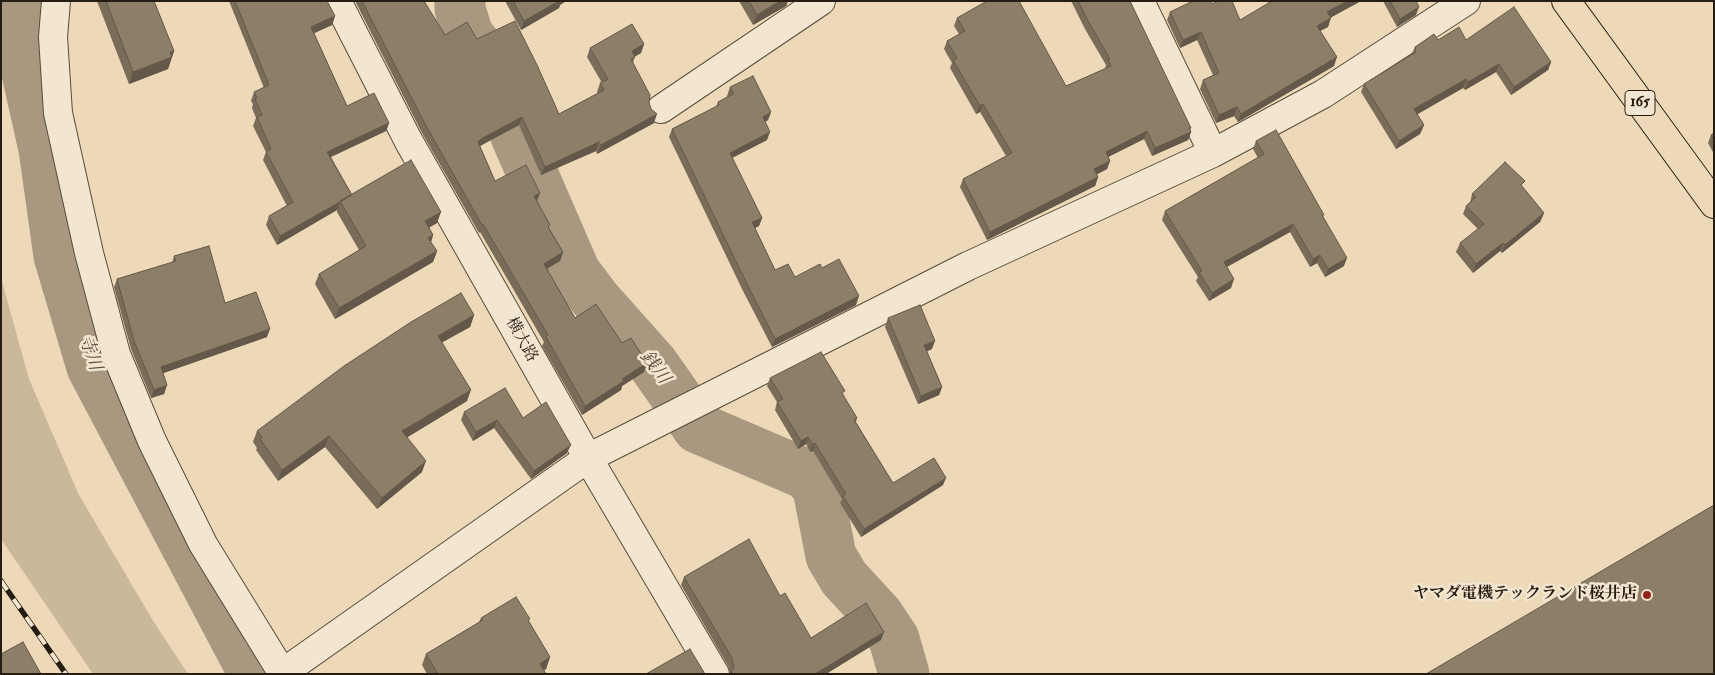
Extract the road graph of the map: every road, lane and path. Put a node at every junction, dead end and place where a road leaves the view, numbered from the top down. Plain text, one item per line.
1 (56, 1) edge
2 (337, 1) edge
3 (821, 1) edge
4 (1140, 1) edge
5 (1466, 1) edge
6 (1566, 1) edge
7 (661, 109) dead end
8 (1213, 153) junction
9 (1714, 204) edge
10 (588, 458) junction
11 (282, 674) edge
12 (715, 674) edge

1 - 11 street
2 - 10 street, 横大路
3 - 7 street
4 - 8 street
5 - 8 street
6 - 9 highway, 165
8 - 10 street
10 - 11 street
10 - 12 street, 横大路

